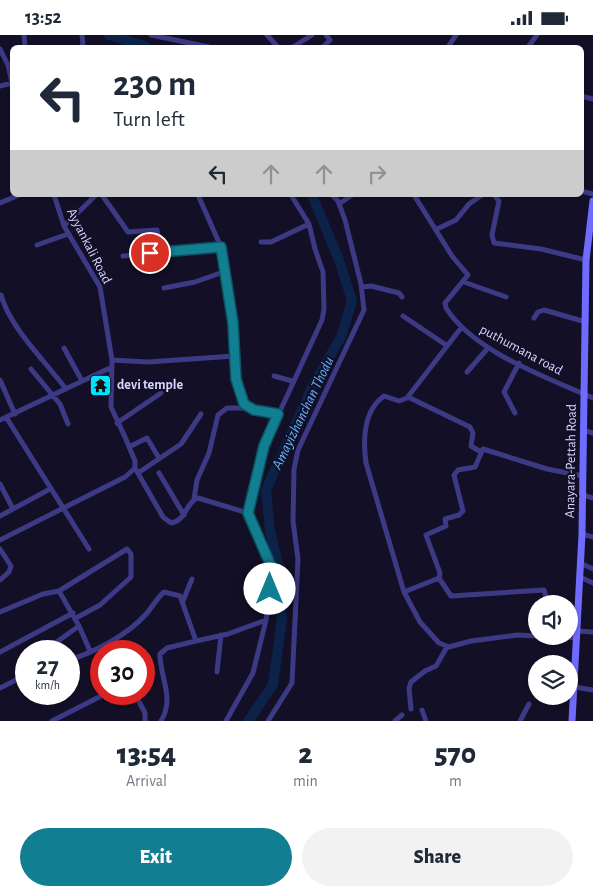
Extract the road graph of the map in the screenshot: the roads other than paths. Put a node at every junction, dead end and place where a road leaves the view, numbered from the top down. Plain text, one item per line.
1 (151, 35) edge
2 (267, 35) edge
3 (312, 35) edge
4 (326, 35) edge
5 (197, 45) edge
6 (276, 45) edge
7 (296, 45) edge
8 (325, 45) edge
9 (0, 49) edge
10 (10, 74) edge
11 (14, 197) edge
12 (55, 197) edge
13 (94, 197) edge
14 (103, 197) edge
15 (199, 197) edge
16 (292, 197) edge
17 (334, 197) edge
18 (349, 197) edge
19 (415, 197) edge
20 (479, 197) edge
21 (496, 197) edge
22 (0, 203) edge
23 (339, 204) junction
24 (593, 205) edge
25 (309, 224) junction
26 (64, 226) junction
27 (437, 229) junction
28 (68, 235) junction
29 (159, 240) dead end
30 (261, 241) dead end
31 (37, 245) dead end
32 (221, 247) junction
33 (123, 256) dead end
34 (586, 260) junction
35 (226, 271) junction
36 (590, 273) edge
37 (464, 282) junction
38 (362, 287) junction
39 (164, 288) dead end
40 (1, 295) edge
41 (402, 297) dead end
42 (506, 297) dead end
43 (590, 299) edge
44 (403, 316) dead end
45 (534, 318) dead end
46 (586, 322) junction
47 (461, 328) junction
48 (446, 345) junction
49 (488, 347) junction
50 (64, 348) dead end
51 (234, 356) junction
52 (112, 359) junction
53 (519, 363) junction
54 (112, 367) junction
55 (31, 369) dead end
56 (467, 372) dead end
57 (274, 376) dead end
58 (0, 379) edge
59 (82, 381) junction
60 (292, 381) junction
61 (66, 389) junction
62 (161, 393) dead end
63 (585, 394) junction
64 (53, 396) junction
65 (408, 397) junction
66 (593, 398) edge
67 (248, 408) junction
68 (515, 413) dead end
69 (14, 414) junction
70 (200, 414) dead end
71 (278, 414) junction
72 (6, 417) junction
73 (0, 420) edge
74 (117, 423) junction
75 (68, 424) dead end
76 (582, 430) junction
77 (593, 433) edge
78 (129, 447) junction
79 (481, 452) junction
80 (160, 458) junction
81 (137, 470) junction
82 (160, 473) dead end
83 (583, 476) junction
84 (0, 484) edge
85 (50, 489) junction
86 (583, 495) junction
87 (593, 498) edge
88 (194, 499) junction
89 (63, 507) junction
90 (13, 509) junction
91 (248, 513) junction
92 (184, 515) junction
93 (0, 516) edge
94 (582, 534) junction
95 (593, 537) edge
96 (0, 540) edge
97 (0, 549) edge
98 (89, 549) dead end
99 (580, 563) junction
100 (593, 569) edge
101 (580, 577) junction
102 (439, 578) junction
103 (192, 579) dead end
104 (0, 580) edge
105 (593, 583) edge
106 (59, 591) junction
107 (404, 592) junction
108 (546, 595) edge
109 (183, 601) junction
110 (0, 612) edge
111 (578, 613) edge
112 (74, 616) junction
113 (266, 620) junction
114 (79, 626) junction
115 (593, 632) edge
116 (578, 634) edge
117 (221, 635) junction
118 (528, 636) edge
119 (59, 640) edge
120 (113, 640) edge
121 (196, 641) junction
122 (447, 647) junction
123 (90, 651) joint
124 (0, 652) edge
125 (80, 655) edge
126 (217, 672) dead end
127 (15, 679) edge
128 (0, 688) edge
129 (578, 688) edge
130 (593, 690) edge
131 (90, 702) edge
132 (141, 705) edge
133 (528, 705) edge
134 (573, 705) edge
135 (412, 709) dead end
136 (422, 710) dead end
137 (402, 715) dead end
138 (52, 721) edge
139 (145, 721) edge
140 (161, 721) edge
141 (226, 721) edge
142 (268, 721) edge
143 (395, 721) edge
144 (426, 721) edge
145 (520, 721) edge
146 (573, 721) edge

1 - 5 street
2 - 6 street
3 - 7 street
4 - 8 street
9 - 10 street
11 - 22 street
12 - 26 street, Ayyankali Road
13 - 26 street
14 - 29 street
15 - 32 street
16 - 25 street
17 - 23 street
18 - 23 street
19 - 27 street
20 - 27 street
21 - 34 street
23 - 38 street
24 - 34 main road, Anayara-Pettah Road
25 - 30 street
25 - 60 street
26 - 28 street, Ayyankali Road
27 - 37 street
28 - 31 street
28 - 52 street, Ayyankali Road
32 - 33 street
32 - 35 street
34 - 36 main road, Anayara-Pettah Road
35 - 39 street
35 - 51 street
36 - 43 main road, Anayara-Pettah Road
37 - 42 street
37 - 47 street, puthumana road
38 - 41 street
38 - 142 street
40 - 61 street
43 - 46 main road, Anayara-Pettah Road
44 - 48 street
45 - 46 street
46 - 63 main road, Anayara-Pettah Road
47 - 48 street
47 - 49 street, puthumana road
48 - 65 street
49 - 53 street, puthumana road
49 - 56 street
50 - 59 street
51 - 52 street
51 - 67 street
52 - 54 street, Ayyankali Road
53 - 63 street, puthumana road
53 - 68 street
54 - 59 street
54 - 74 street, Ayyankali Road
55 - 64 street
57 - 60 street
58 - 69 street
59 - 61 street
60 - 71 street
61 - 64 street
62 - 74 street
63 - 66 street, puthumana road
63 - 76 main road, Anayara-Pettah Road
64 - 69 street
64 - 75 street
65 - 79 street
65 - 107 street
67 - 71 street
67 - 88 street
69 - 72 street
70 - 80 street
71 - 91 street
72 - 73 street
72 - 85 street
74 - 78 street, Ayyankali Road
76 - 77 street
76 - 83 main road, Anayara-Pettah Road
78 - 80 street
78 - 81 street, Ayyankali Road
79 - 83 street
79 - 102 street
80 - 81 street
81 - 89 street
81 - 92 street, Ayyankali Road
82 - 92 street
83 - 86 main road, Anayara-Pettah Road
84 - 90 street
85 - 89 street
85 - 90 street
86 - 87 street
86 - 94 main road, Anayara-Pettah Road
88 - 91 street
88 - 92 street
89 - 96 street
89 - 98 street
90 - 93 street
91 - 113 street
94 - 95 street
94 - 99 main road, Anayara-Pettah Road
97 - 104 street
99 - 100 street
99 - 101 main road, Anayara-Pettah Road
101 - 105 street
101 - 111 main road, Anayara-Pettah Road
102 - 107 street
102 - 108 street
103 - 109 street
106 - 110 street
106 - 112 street
106 - 112 street
107 - 122 street
109 - 120 street
109 - 121 street
112 - 114 street
112 - 124 street
113 - 117 street
113 - 141 street
114 - 119 street
114 - 123 street
115 - 116 street
117 - 121 street
117 - 126 street
118 - 122 street
121 - 140 street
122 - 135 street
123 - 125 street
127 - 128 street
129 - 130 street
131 - 138 street
132 - 139 street
133 - 145 street
134 - 146 main road, Anayara-Pettah Road
136 - 144 street
137 - 143 street

